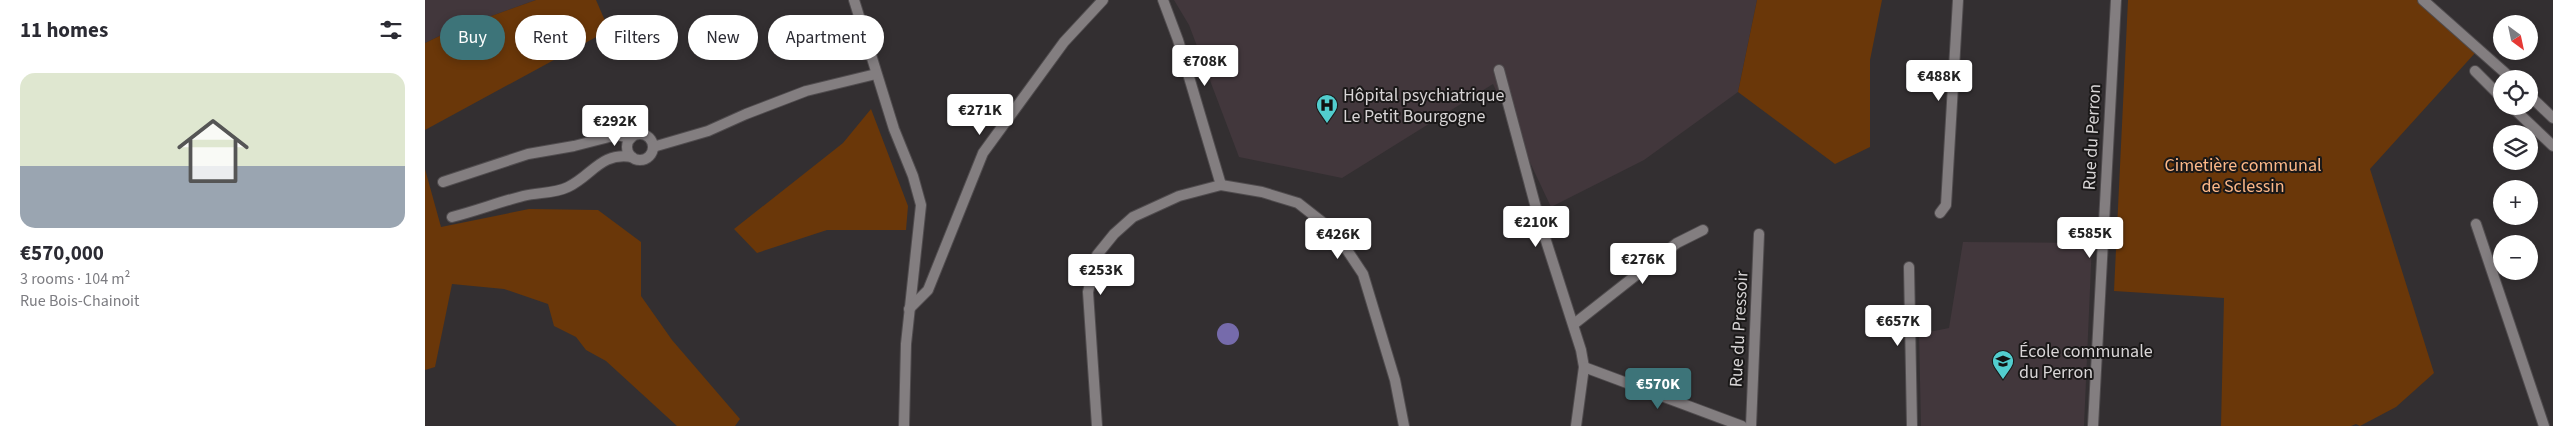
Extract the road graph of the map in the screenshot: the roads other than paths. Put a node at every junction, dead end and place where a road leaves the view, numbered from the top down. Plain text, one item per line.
1 (854, 0) edge
2 (1103, 0) edge
3 (1163, 0) edge
4 (1958, 0) edge
5 (2117, 0) edge
6 (2423, 0) edge
7 (1499, 70) dead end
8 (2502, 70) edge
9 (2475, 71) dead end
10 (876, 74) junction
11 (2493, 89) edge
12 (2538, 104) edge
13 (2520, 115) edge
14 (2553, 118) edge
15 (631, 138) junction
16 (2553, 146) edge
17 (653, 147) junction
18 (632, 157) junction
19 (443, 182) dead end
20 (1221, 185) junction
21 (1940, 213) dead end
22 (453, 218) dead end
23 (2476, 224) dead end
24 (1703, 230) dead end
25 (1759, 234) dead end
26 (1909, 267) dead end
27 (909, 309) junction
28 (1574, 324) junction
29 (1584, 368) junction
30 (904, 426) edge
31 (1097, 426) edge
32 (1403, 426) edge
33 (1577, 426) edge
34 (1742, 426) edge
35 (1751, 426) edge
36 (1912, 426) edge
37 (2093, 426) edge
38 (2544, 426) edge

1 - 10 street
2 - 27 street
3 - 20 street
4 - 21 street
5 - 37 street, Rue du Perron
6 - 8 street
7 - 28 street
9 - 11 street
10 - 17 street
10 - 27 street
12 - 14 street
13 - 16 street
15 - 17 street
15 - 18 street
15 - 19 street
17 - 18 street
18 - 22 street
20 - 31 street
20 - 32 street
23 - 38 street
24 - 28 street
25 - 35 street, Rue du Pressoir
26 - 36 street
27 - 30 street
28 - 29 street
29 - 33 street
29 - 34 street

